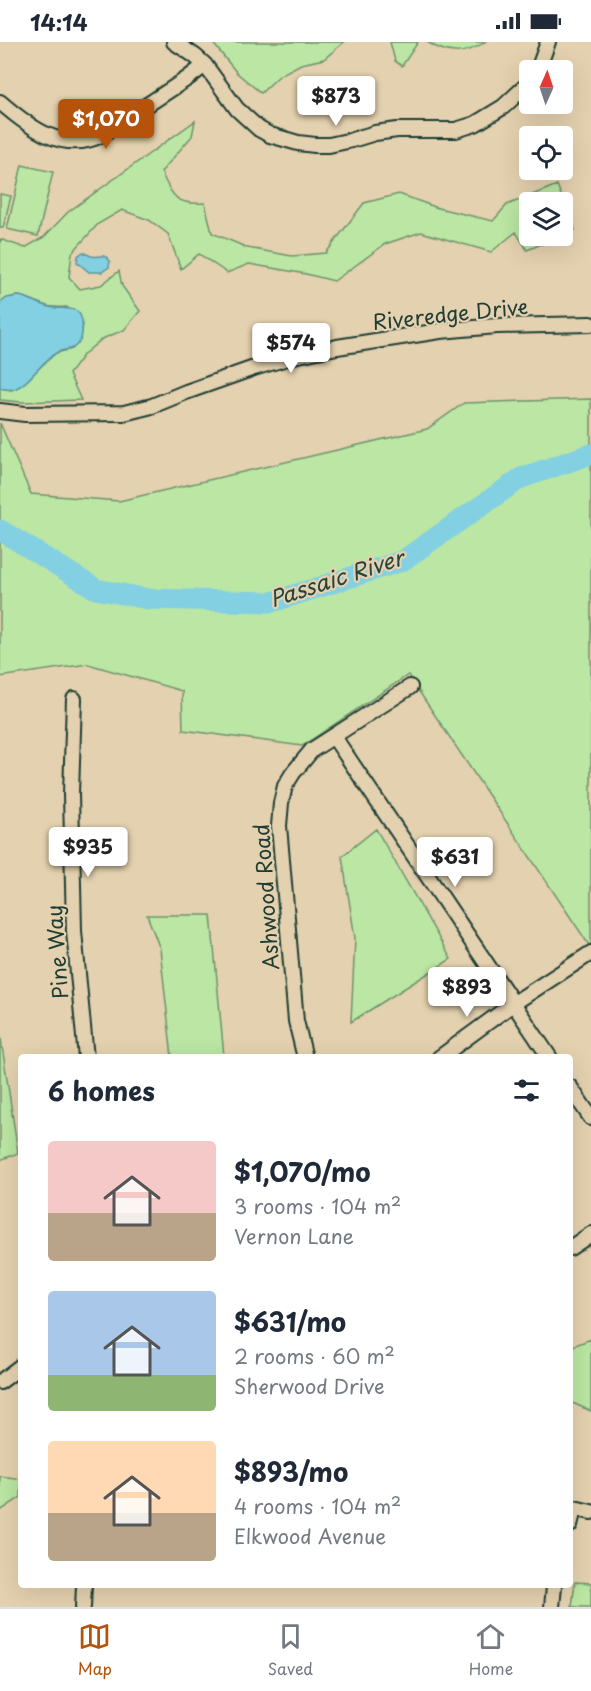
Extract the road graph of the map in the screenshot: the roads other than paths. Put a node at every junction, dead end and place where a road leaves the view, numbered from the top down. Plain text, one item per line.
1 (174, 42) edge
2 (548, 42) edge
3 (542, 60) edge
4 (205, 65) junction
5 (519, 93) edge
6 (0, 102) edge
7 (591, 324) edge
8 (0, 411) edge
9 (410, 687) dead end
10 (75, 699) dead end
11 (334, 737) junction
12 (591, 952) edge
13 (514, 1003) junction
14 (86, 1054) edge
15 (304, 1054) edge
16 (444, 1054) edge
17 (547, 1054) edge
18 (573, 1091) edge
19 (591, 1118) edge
20 (591, 1234) edge
21 (573, 1246) edge
22 (18, 1368) edge
23 (0, 1382) edge
24 (573, 1508) edge
25 (591, 1512) edge
26 (84, 1588) edge
27 (554, 1588) edge
28 (83, 1607) edge
29 (552, 1607) edge

1 - 4 street
2 - 3 street
4 - 5 street
4 - 6 street
7 - 8 street, Riveredge Drive
9 - 11 street, Ashwood Road
10 - 14 street, Pine Way
11 - 13 street
11 - 15 street, Ashwood Road
12 - 13 street
13 - 16 street
13 - 17 street
18 - 19 street
20 - 21 street
22 - 23 street
24 - 25 street
26 - 28 street
27 - 29 street

